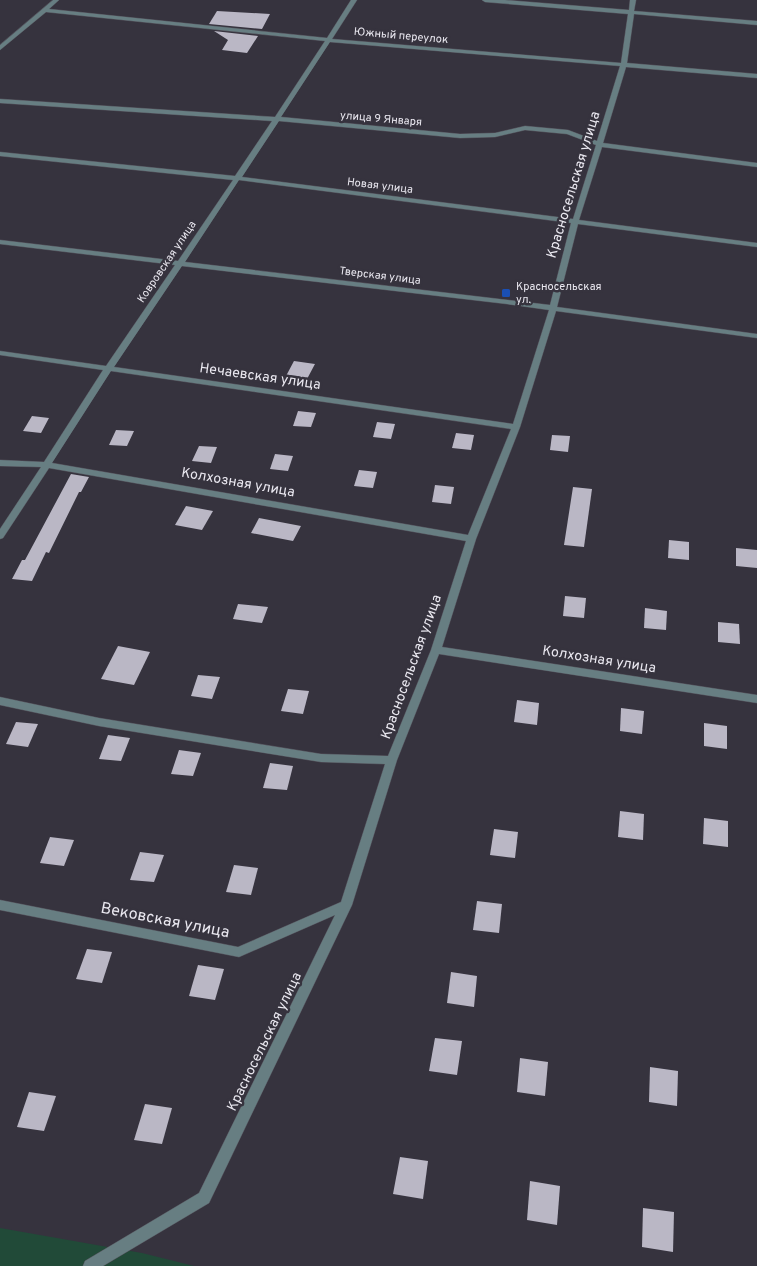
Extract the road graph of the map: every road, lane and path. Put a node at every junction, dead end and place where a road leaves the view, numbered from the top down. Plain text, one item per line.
1 (56, 0) edge
2 (354, 0) edge
3 (485, 0) edge
4 (633, 0) edge
5 (44, 10) junction
6 (630, 12) junction
7 (757, 23) edge
8 (328, 40) junction
9 (0, 48) edge
10 (624, 64) junction
11 (757, 76) edge
12 (0, 101) edge
13 (278, 119) junction
14 (601, 145) junction
15 (0, 154) edge
16 (757, 165) edge
17 (236, 178) junction
18 (575, 223) junction
19 (0, 242) edge
20 (757, 244) edge
21 (180, 264) junction
22 (553, 308) junction
23 (757, 336) edge
24 (0, 353) edge
25 (108, 370) junction
26 (516, 427) junction
27 (0, 463) edge
28 (48, 465) junction
29 (0, 536) edge
30 (471, 539) junction
31 (436, 650) junction
32 (757, 699) edge
33 (0, 701) edge
34 (392, 760) junction
35 (0, 905) edge
36 (346, 905) junction
37 (90, 1266) edge

1 - 5 street
2 - 8 street, Ковровская улица
3 - 6 street
4 - 6 street, Красносельская улица
5 - 8 street, Южный переулок
5 - 9 street
6 - 7 street
6 - 10 street, Красносельская улица
8 - 10 street, Южный переулок
8 - 13 street, Ковровская улица
10 - 11 street, Южный переулок
10 - 14 street, Красносельская улица
12 - 13 street, улица 9 Января
13 - 14 street, улица 9 Января
13 - 17 street, Ковровская улица
14 - 16 street, улица 9 Января
14 - 18 street, Красносельская улица
15 - 17 street, Новая улица
17 - 18 street, Новая улица
17 - 21 street, Ковровская улица
18 - 20 street, Новая улица
18 - 22 street, Красносельская улица
19 - 21 street, Тверская улица
21 - 22 street, Тверская улица
21 - 25 street, Ковровская улица
22 - 23 street, Тверская улица
22 - 26 street, Красносельская улица
24 - 25 street, Нечаевская улица
25 - 26 street, Нечаевская улица
25 - 28 street, Ковровская улица
26 - 30 street, Красносельская улица
27 - 28 street, Колхозная улица
28 - 29 street, Ковровская улица
28 - 30 street, Колхозная улица
30 - 31 street, Красносельская улица
31 - 32 street, Колхозная улица
31 - 34 street, Красносельская улица
33 - 34 street
34 - 36 street, Красносельская улица
35 - 36 street, Вековская улица
36 - 37 street, Красносельская улица

